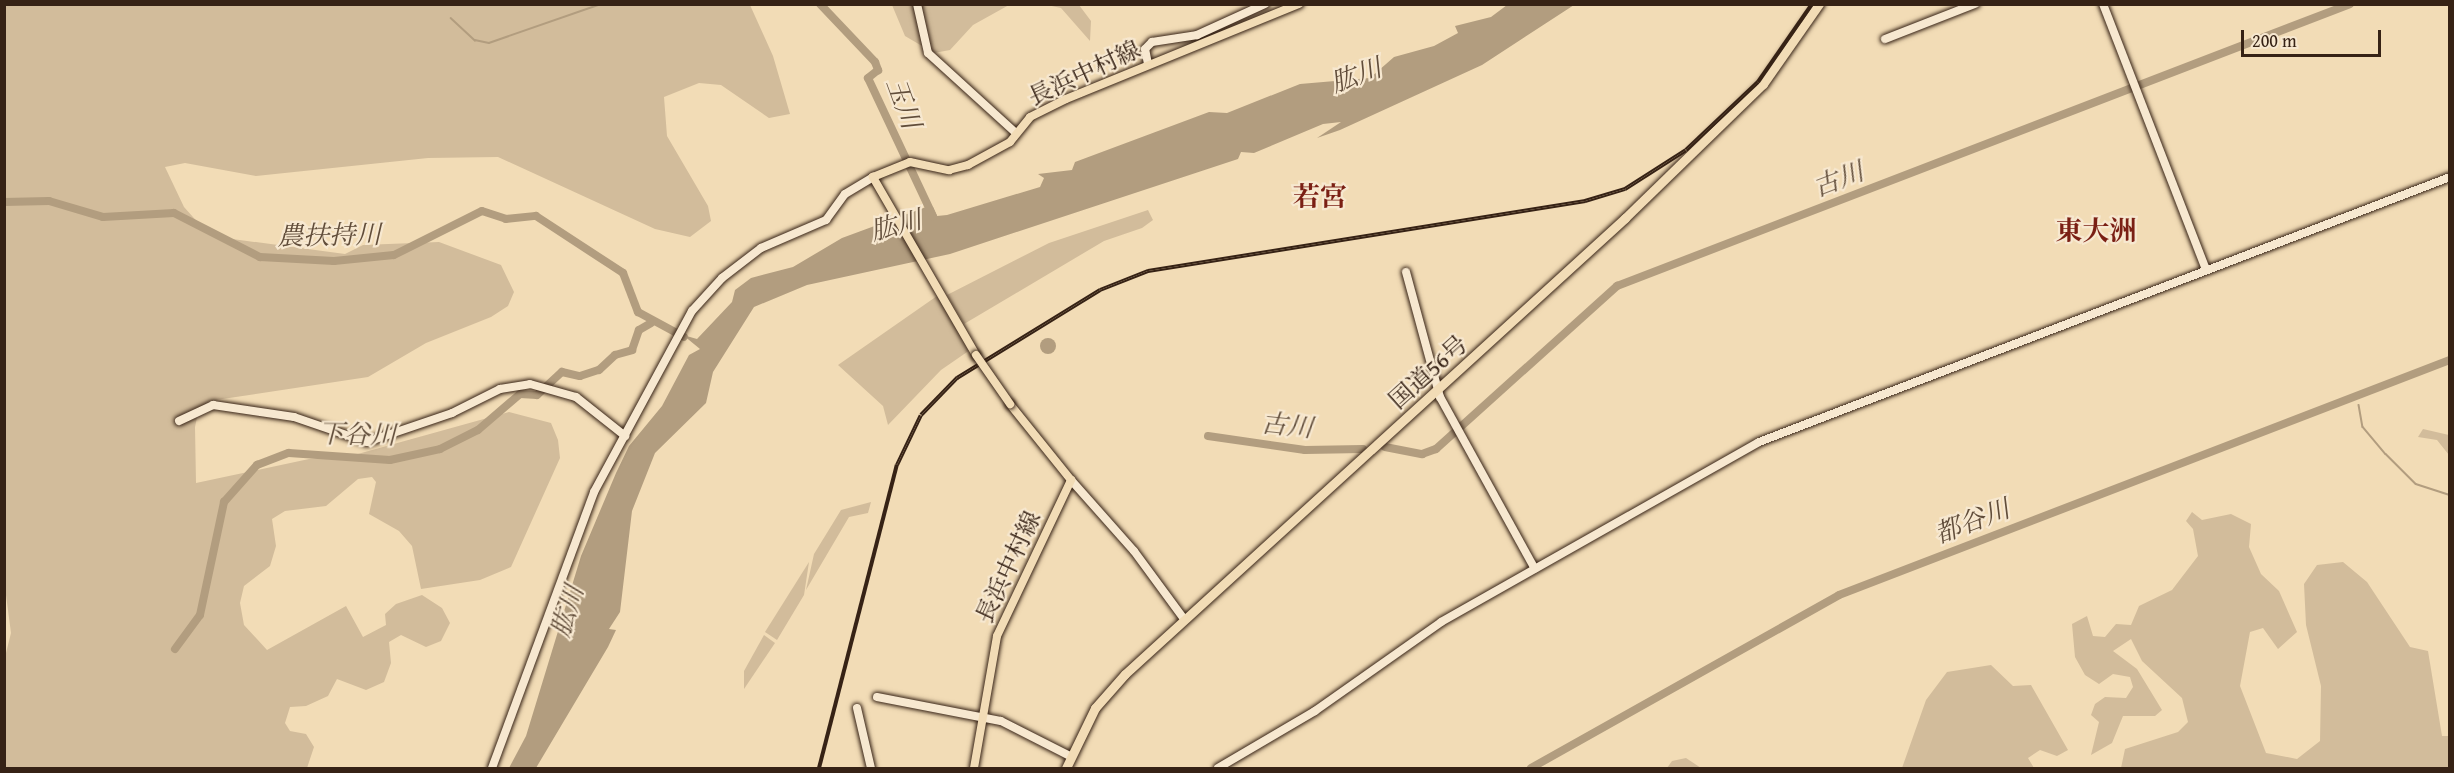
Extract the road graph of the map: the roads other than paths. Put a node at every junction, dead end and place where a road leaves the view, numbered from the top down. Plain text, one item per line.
1 (917, 4) edge
2 (1265, 4) edge
3 (1299, 4) edge
4 (1819, 4) edge
5 (1976, 4) edge
6 (2103, 4) edge
7 (1885, 39) dead end
8 (1148, 64) junction
9 (1016, 133) junction
10 (873, 177) junction
11 (2450, 177) edge
12 (2206, 269) junction
13 (1406, 272) dead end
14 (1437, 390) junction
15 (179, 421) dead end
16 (625, 436) junction
17 (1071, 480) junction
18 (1535, 569) junction
19 (1184, 619) junction
20 (877, 697) dead end
21 (857, 708) dead end
22 (983, 718) junction
23 (1070, 756) junction
24 (492, 768) edge
25 (871, 768) edge
26 (974, 768) edge
27 (1066, 768) edge
28 (1218, 768) edge

1 - 9 street
2 - 8 street
3 - 8 main road, 長浜中村線
4 - 14 highway, 国道56号
5 - 7 street
6 - 12 street
8 - 9 main road, 長浜中村線
9 - 10 main road, 長浜中村線
10 - 16 street
10 - 17 main road, bridge
11 - 12 street
12 - 18 street
13 - 14 street
14 - 18 street
14 - 19 highway, 国道56号
15 - 16 street
16 - 24 street
17 - 19 street
17 - 22 main road, 長浜中村線
18 - 28 street
19 - 23 highway, 国道56号
20 - 22 street
21 - 25 street
22 - 23 street
22 - 26 main road, 長浜中村線
23 - 27 highway, 国道56号

